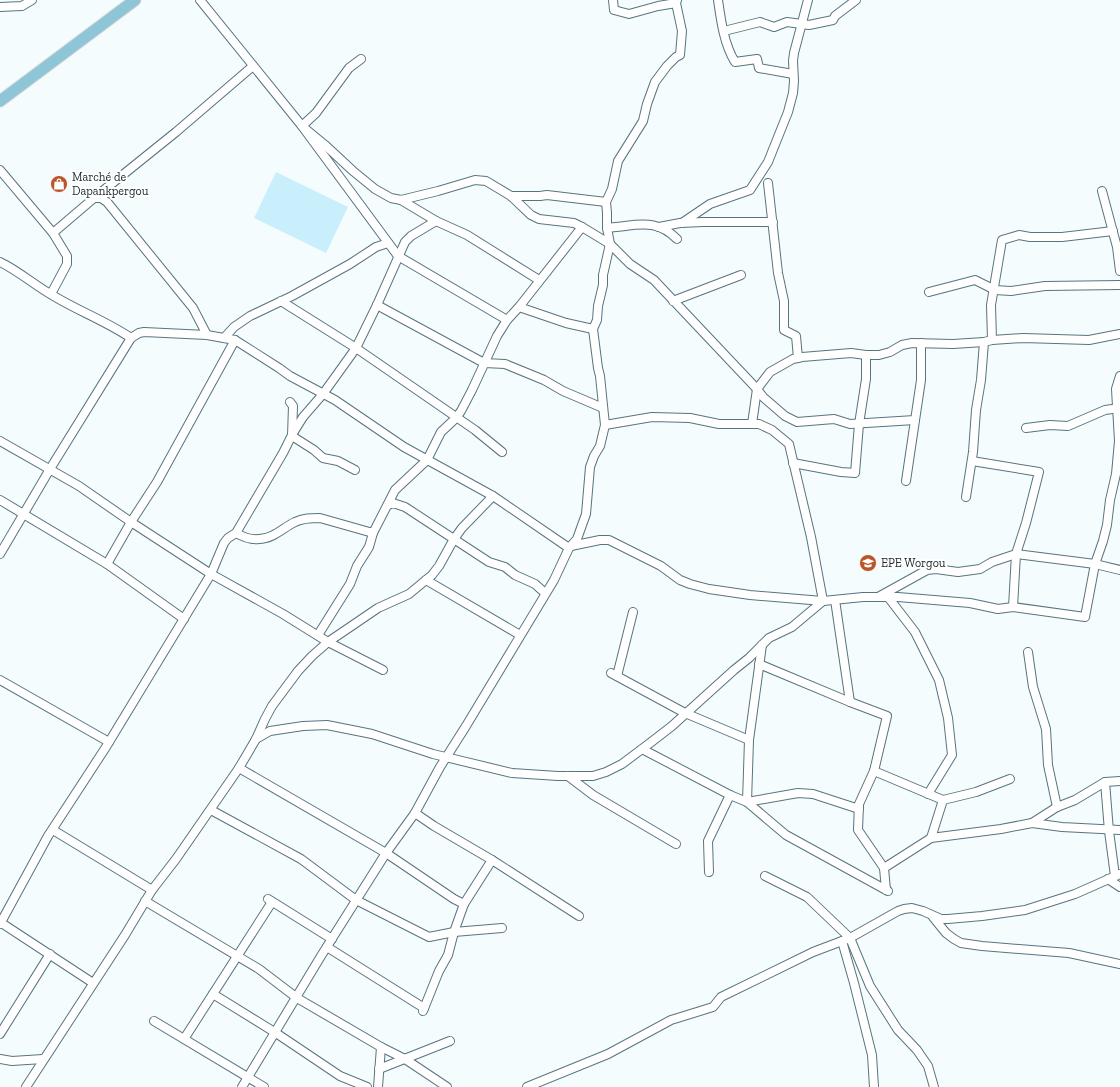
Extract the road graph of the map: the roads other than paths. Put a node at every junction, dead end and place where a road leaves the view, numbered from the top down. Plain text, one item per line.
1 (32, 0) edge
2 (200, 0) edge
3 (613, 0) edge
4 (718, 0) edge
5 (808, 0) edge
6 (856, 0) edge
7 (128, 2) edge
8 (677, 2) edge
9 (0, 7) edge
10 (802, 24) junction
11 (724, 31) junction
12 (360, 59) dead end
13 (253, 66) junction
14 (793, 74) junction
15 (0, 101) edge
16 (302, 126) junction
17 (0, 170) edge
18 (768, 183) dead end
19 (1102, 191) dead end
20 (511, 196) junction
21 (94, 198) junction
22 (401, 200) junction
23 (606, 202) junction
24 (436, 221) junction
25 (773, 222) junction
26 (682, 223) junction
27 (582, 227) junction
28 (659, 227) junction
29 (606, 228) junction
30 (1113, 231) junction
31 (53, 233) junction
32 (677, 239) dead end
33 (388, 244) junction
34 (610, 244) junction
35 (398, 256) junction
36 (0, 262) edge
37 (1120, 271) edge
38 (741, 275) dead end
39 (539, 280) junction
40 (1120, 285) edge
41 (995, 290) junction
42 (929, 292) dead end
43 (50, 294) junction
44 (281, 301) junction
45 (673, 301) junction
46 (377, 306) junction
47 (519, 307) junction
48 (507, 320) junction
49 (593, 329) junction
50 (1120, 334) edge
51 (207, 335) junction
52 (131, 338) junction
53 (224, 338) junction
54 (235, 340) junction
55 (988, 341) junction
56 (921, 342) junction
57 (356, 348) junction
58 (866, 355) junction
59 (798, 358) junction
60 (484, 363) junction
61 (1120, 376) edge
62 (757, 389) junction
63 (323, 394) junction
64 (290, 402) dead end
65 (603, 408) junction
66 (1119, 408) edge
67 (456, 418) junction
68 (915, 420) junction
69 (752, 424) junction
70 (860, 424) junction
71 (605, 425) junction
72 (1026, 428) dead end
73 (292, 436) junction
74 (0, 441) edge
75 (502, 452) dead end
76 (427, 460) junction
77 (972, 461) junction
78 (793, 463) junction
79 (50, 469) junction
80 (355, 470) dead end
81 (906, 482) dead end
82 (493, 496) junction
83 (966, 497) dead end
84 (0, 500) edge
85 (388, 505) junction
86 (24, 515) junction
87 (130, 522) junction
88 (236, 533) junction
89 (372, 533) junction
90 (454, 539) junction
91 (570, 547) junction
92 (0, 554) edge
93 (1016, 554) junction
94 (107, 564) junction
95 (1095, 564) junction
96 (1120, 570) edge
97 (211, 574) junction
98 (426, 580) junction
99 (545, 593) junction
100 (878, 597) junction
101 (888, 597) junction
102 (836, 600) junction
103 (823, 601) junction
104 (1013, 607) junction
105 (633, 612) dead end
106 (184, 618) junction
107 (318, 635) junction
108 (520, 635) junction
109 (328, 642) junction
110 (762, 645) junction
111 (1028, 652) dead end
112 (760, 664) junction
113 (384, 670) dead end
114 (0, 680) edge
115 (850, 702) junction
116 (685, 713) junction
117 (256, 739) junction
118 (750, 740) junction
119 (109, 742) junction
120 (642, 749) junction
121 (447, 756) junction
122 (239, 768) junction
123 (874, 772) junction
124 (568, 776) junction
125 (1010, 779) dead end
126 (1120, 781) edge
127 (1105, 782) junction
128 (928, 794) junction
129 (730, 795) junction
130 (943, 800) junction
131 (747, 802) junction
132 (1057, 807) junction
133 (859, 809) junction
134 (210, 810) junction
135 (415, 813) junction
136 (1032, 823) junction
137 (53, 830) junction
138 (1120, 830) edge
139 (1109, 831) junction
140 (931, 838) junction
141 (676, 844) dead end
142 (386, 853) junction
143 (492, 860) junction
144 (884, 868) junction
145 (709, 872) dead end
146 (765, 876) dead end
147 (1114, 876) edge
148 (1120, 887) edge
149 (152, 890) junction
150 (356, 900) junction
151 (145, 901) junction
152 (464, 904) junction
153 (579, 916) dead end
154 (933, 916) junction
155 (0, 923) edge
156 (502, 928) dead end
157 (454, 932) junction
158 (332, 940) junction
159 (846, 940) junction
160 (327, 947) junction
161 (50, 954) junction
162 (238, 957) junction
163 (1120, 964) edge
164 (93, 983) junction
165 (214, 994) junction
166 (297, 998) junction
167 (154, 1021) dead end
168 (276, 1033) junction
169 (0, 1034) edge
170 (184, 1039) junction
171 (450, 1041) dead end
172 (380, 1047) junction
173 (0, 1059) edge
174 (43, 1059) junction
175 (405, 1059) junction
176 (379, 1069) junction
177 (249, 1077) junction
178 (26, 1087) edge
179 (242, 1087) edge
180 (264, 1087) edge
181 (367, 1087) edge
182 (378, 1087) edge
183 (447, 1087) edge
184 (527, 1087) edge
185 (874, 1087) edge
186 (934, 1087) edge

1 - 9 street
2 - 13 street
3 - 8 street
4 - 11 street
5 - 10 street
6 - 10 street
7 - 15 main road
8 - 23 street
10 - 11 street
10 - 14 street
11 - 14 street
12 - 16 street
13 - 16 street
13 - 21 street
14 - 26 street
16 - 22 street
16 - 33 street
17 - 31 street
18 - 25 street
19 - 30 street
20 - 22 street
20 - 23 street
20 - 27 street
21 - 31 street
21 - 51 street
22 - 24 street
23 - 29 street
24 - 35 street
24 - 39 street
25 - 26 street
25 - 59 street
26 - 28 street
27 - 34 street
27 - 39 street
28 - 29 street
28 - 32 street
29 - 34 street
30 - 37 street
30 - 41 street
31 - 43 street
33 - 35 street
33 - 44 street
34 - 45 street
34 - 49 street
35 - 46 street
35 - 48 street
36 - 43 street
38 - 45 street
39 - 47 street
40 - 41 street
41 - 42 street
41 - 55 street
43 - 52 street
44 - 53 street
44 - 57 street
45 - 62 street
46 - 57 street
46 - 60 street
47 - 48 street
47 - 49 street
48 - 60 street
49 - 65 street
50 - 55 street
51 - 52 street
51 - 53 street
52 - 79 street
53 - 54 street
54 - 63 street
54 - 87 street
55 - 56 street
55 - 77 street
56 - 58 street
56 - 68 street
57 - 63 street
57 - 67 street
58 - 59 street
58 - 70 street
59 - 62 street
60 - 65 street
60 - 67 street
61 - 66 street
62 - 69 street
62 - 70 street
63 - 73 street
63 - 76 street
64 - 73 street
65 - 71 street
66 - 72 street
66 - 95 street
67 - 75 street
67 - 76 street
68 - 70 street
68 - 81 street
69 - 71 street
69 - 78 street
70 - 78 street
71 - 91 street
73 - 80 street
73 - 88 street
74 - 79 street
76 - 82 street
76 - 85 street
77 - 83 street
77 - 93 street
78 - 103 street
79 - 86 street
79 - 87 street
82 - 90 street
82 - 91 street
84 - 86 street
85 - 89 street
85 - 90 street
86 - 92 street
86 - 94 street
87 - 94 street
87 - 97 street
88 - 89 street
88 - 97 street
89 - 107 street
90 - 98 street
90 - 99 street
91 - 99 street
91 - 103 street
93 - 95 street
93 - 100 street
93 - 104 street
94 - 106 street
95 - 96 street
95 - 104 street
97 - 106 street
97 - 107 street
98 - 108 street
98 - 109 street
99 - 108 street
100 - 101 street
100 - 102 street
101 - 104 street
101 - 128 street
102 - 103 street
102 - 115 street
103 - 110 street
105 - 116 street
106 - 119 street
107 - 109 street
108 - 121 street
109 - 113 street
109 - 117 street
110 - 112 street
110 - 116 street
111 - 132 street
112 - 115 street
112 - 118 street
114 - 119 street
115 - 123 street
116 - 118 street
116 - 120 street
117 - 121 street
117 - 122 street
118 - 131 street
119 - 137 street
120 - 124 street
120 - 129 street
121 - 124 street
121 - 135 street
122 - 134 street
122 - 142 street
123 - 128 street
123 - 133 street
124 - 141 street
125 - 130 street
126 - 127 street
127 - 132 street
127 - 139 street
128 - 130 street
129 - 131 street
129 - 145 street
130 - 140 street
131 - 133 street
131 - 144 street
132 - 136 street
133 - 144 street
134 - 149 street
134 - 150 street
135 - 142 street
135 - 143 street
136 - 139 street
136 - 140 street
137 - 149 street
137 - 155 street
138 - 139 street
139 - 147 street
140 - 144 street
142 - 150 street
142 - 152 street
143 - 152 street
143 - 153 street
146 - 159 street
147 - 148 street
147 - 154 street
149 - 151 street
150 - 157 street
150 - 158 street
151 - 162 street
151 - 164 street
152 - 157 street
154 - 159 street
154 - 163 street
155 - 161 street
156 - 157 street
157 - 160 street
158 - 160 street
158 - 162 street
159 - 184 street
159 - 185 street
159 - 186 street
160 - 166 street
161 - 164 street
161 - 169 street
162 - 165 street
162 - 166 street
164 - 174 street
165 - 168 street
165 - 170 street
166 - 168 street
166 - 172 street
167 - 170 street
168 - 177 street
168 - 181 street
170 - 177 street
171 - 175 street
172 - 175 street
172 - 176 street
173 - 174 street
174 - 178 street
175 - 176 street
175 - 183 street
176 - 182 street
177 - 179 street
177 - 180 street

